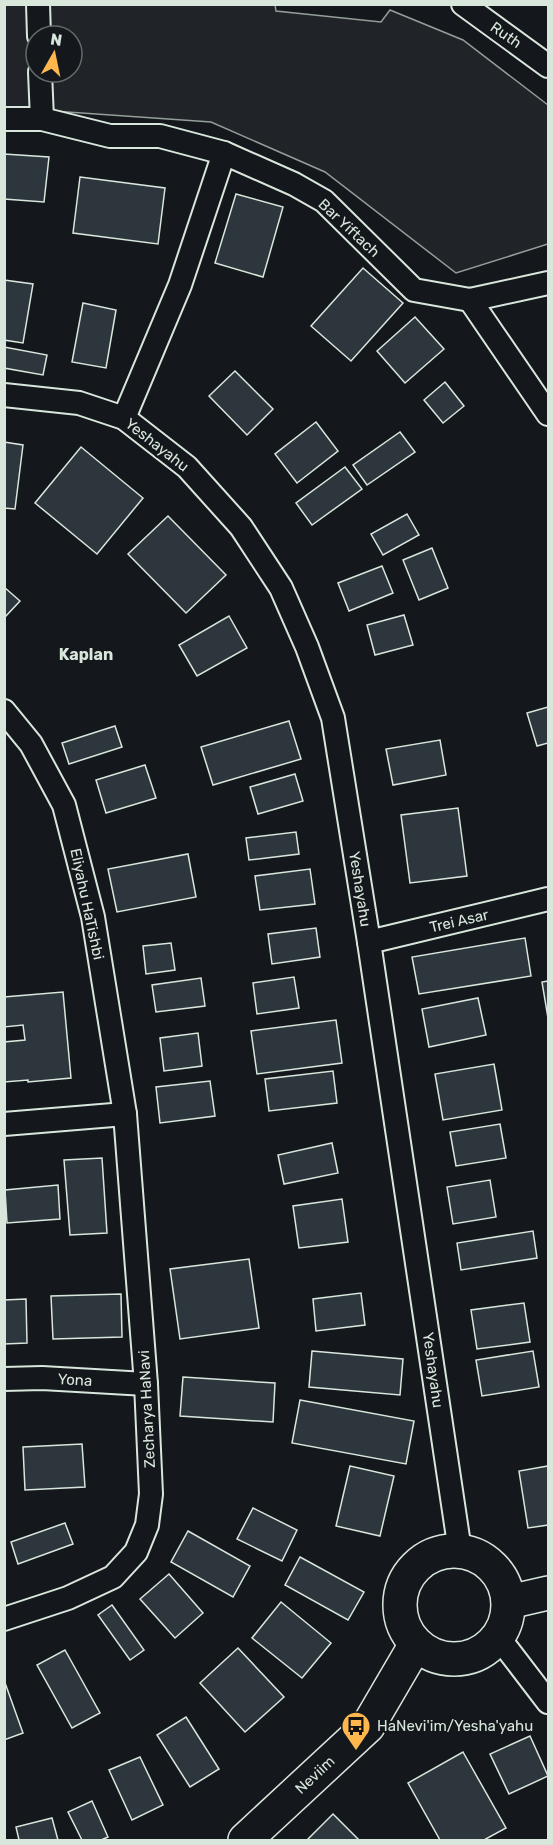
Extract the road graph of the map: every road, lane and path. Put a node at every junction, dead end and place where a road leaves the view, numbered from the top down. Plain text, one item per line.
1 (38, 4) edge
2 (463, 4) edge
3 (39, 24) edge
4 (549, 66) edge
5 (41, 84) edge
6 (4, 118) edge
7 (42, 119) junction
8 (224, 153) junction
9 (549, 283) edge
10 (470, 300) junction
11 (4, 394) edge
12 (549, 414) edge
13 (124, 418) junction
14 (4, 711) edge
15 (549, 899) edge
16 (369, 942) junction
17 (125, 1114) junction
18 (4, 1124) edge
19 (4, 1379) edge
20 (146, 1384) junction
21 (459, 1551) junction
22 (549, 1593) edge
23 (509, 1602) junction
24 (4, 1619) edge
25 (499, 1638) junction
26 (417, 1644) junction
27 (549, 1702) edge
28 (245, 1840) edge

1 - 3 street
2 - 4 street, Ruth
5 - 7 street
6 - 7 street, Bar Yiftach
7 - 8 street, Bar Yiftach
8 - 10 street, Bar Yiftach
8 - 13 street
9 - 10 street
10 - 12 street
11 - 13 street, Yeshayahu
13 - 16 street, Yeshayahu
14 - 17 street, Eliyahu HaTishbi
15 - 16 street, Trei Asar
16 - 21 street, Yeshayahu
17 - 18 street
17 - 20 street, Zecharya HaNavi
19 - 20 street, Yona
20 - 24 street, Zecharya HaNavi
21 - 23 street
21 - 26 street
22 - 23 street
23 - 25 street
25 - 26 street
25 - 27 street
26 - 28 street, Neviim

